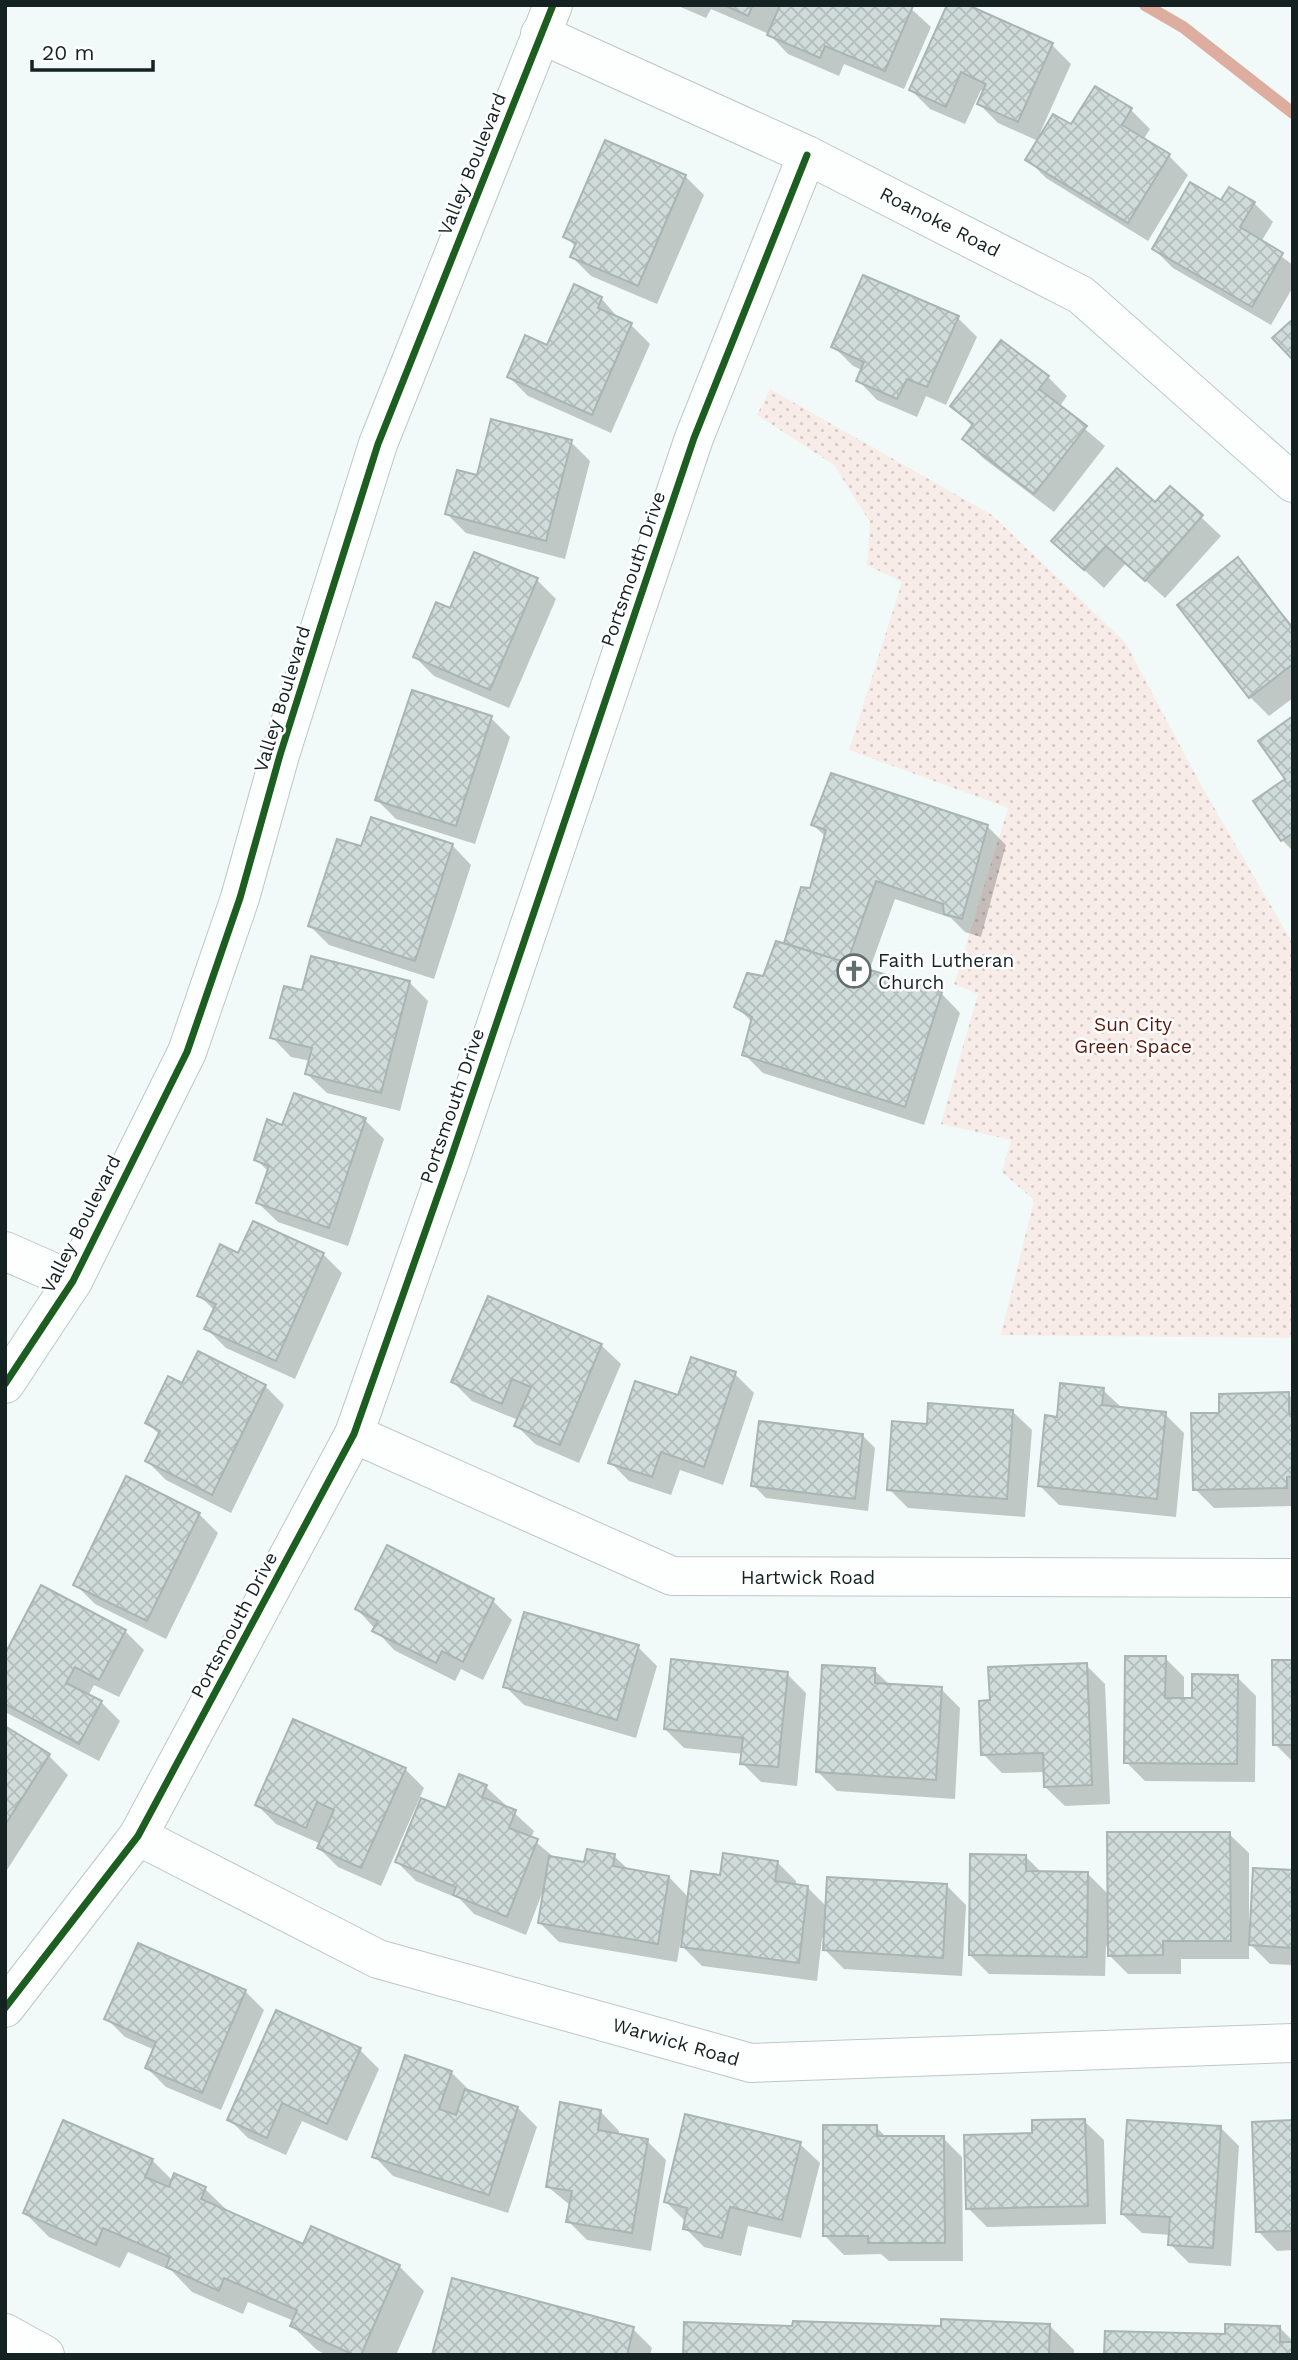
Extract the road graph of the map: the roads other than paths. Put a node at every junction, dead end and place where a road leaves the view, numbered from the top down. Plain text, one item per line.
1 (546, 20) edge
2 (807, 155) junction
3 (1293, 483) edge
4 (5, 1251) edge
5 (73, 1281) junction
6 (5, 1384) edge
7 (354, 1434) junction
8 (1293, 1578) edge
9 (138, 1836) junction
10 (5, 2008) edge
11 (1293, 2043) edge
12 (5, 2333) edge
13 (45, 2355) edge

1 - 2 street, Roanoke Road
1 - 5 street, Valley Boulevard
2 - 3 street, Roanoke Road
2 - 7 street, Portsmouth Drive
4 - 5 street
5 - 6 street, Valley Boulevard
7 - 8 street, Hartwick Road
7 - 9 street, Portsmouth Drive
9 - 10 street, Portsmouth Drive
9 - 11 street, Warwick Road
12 - 13 street

